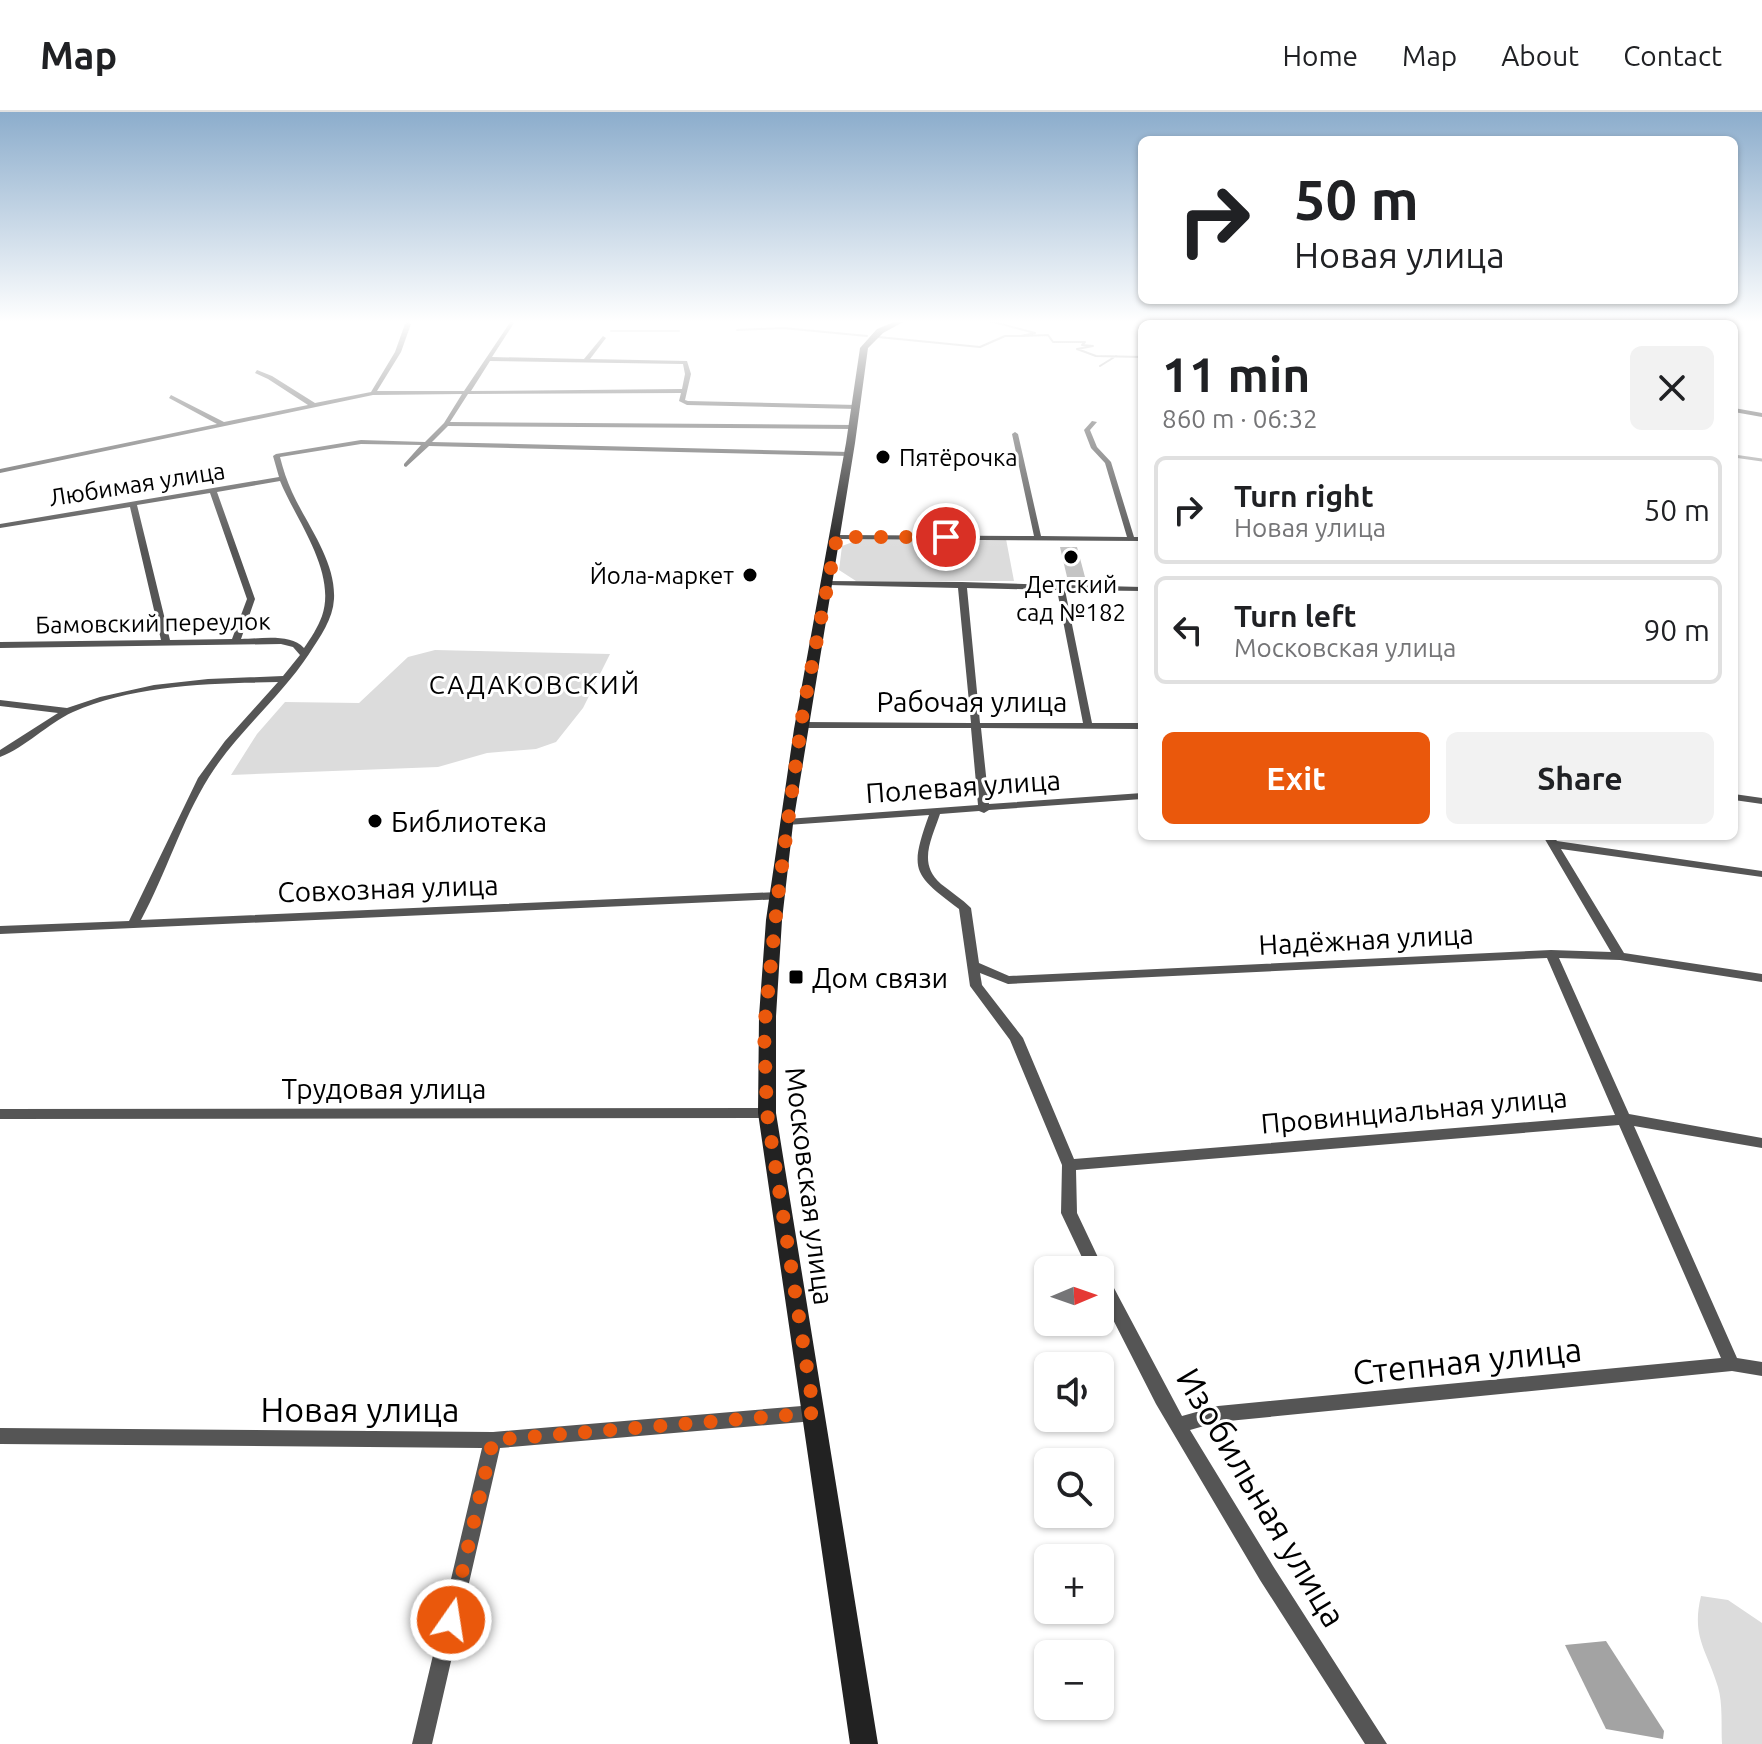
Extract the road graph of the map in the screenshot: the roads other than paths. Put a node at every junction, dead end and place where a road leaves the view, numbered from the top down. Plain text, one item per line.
1 (171, 397) dead end
2 (299, 397) edge
3 (352, 397) edge
4 (464, 397) edge
5 (682, 397) edge
6 (858, 397) edge
7 (313, 405) junction
8 (857, 407) junction
9 (1738, 411) edge
10 (1762, 415) edge
11 (1094, 422) dead end
12 (222, 424) junction
13 (446, 424) junction
14 (854, 427) junction
15 (1015, 434) dead end
16 (431, 444) junction
17 (850, 454) junction
18 (0, 464) edge
19 (406, 465) dead end
20 (22, 467) junction
21 (0, 471) edge
22 (281, 479) junction
23 (213, 492) junction
24 (133, 505) junction
25 (0, 526) edge
26 (837, 537) junction
27 (1038, 538) junction
28 (1131, 538) junction
29 (1138, 539) edge
30 (828, 583) junction
31 (962, 584) junction
32 (1060, 585) junction
33 (1138, 589) edge
34 (236, 640) junction
35 (166, 641) junction
36 (0, 645) edge
37 (303, 653) junction
38 (284, 679) junction
39 (0, 703) edge
40 (68, 711) junction
41 (975, 723) junction
42 (801, 725) junction
43 (1088, 726) junction
44 (1138, 726) edge
45 (0, 754) edge
46 (1138, 796) edge
47 (1738, 798) edge
48 (1762, 801) edge
49 (984, 810) junction
50 (935, 814) junction
51 (787, 822) junction
52 (1550, 840) edge
53 (1762, 874) edge
54 (778, 896) junction
55 (134, 922) junction
56 (0, 930) edge
57 (1551, 954) junction
58 (1620, 956) junction
59 (973, 965) junction
60 (1762, 978) edge
61 (767, 1113) junction
62 (0, 1114) edge
63 (1625, 1119) junction
64 (1762, 1143) edge
65 (1069, 1165) junction
66 (1089, 1256) edge
67 (1114, 1304) edge
68 (1732, 1364) junction
69 (1762, 1369) edge
70 (814, 1413) junction
71 (1178, 1425) junction
72 (0, 1436) edge
73 (493, 1440) junction
74 (422, 1744) edge
75 (864, 1744) edge
76 (1377, 1744) edge

1 - 12 street
2 - 7 street
3 - 7 street
4 - 13 street
5 - 8 street
6 - 8 main road, Московская улица
7 - 12 street
8 - 14 main road, Московская улица
9 - 10 street
11 - 28 street
12 - 20 street
13 - 14 street
13 - 16 street
14 - 17 main road, Московская улица
15 - 27 street
16 - 17 street
16 - 19 street
16 - 22 street
17 - 26 main road, Московская улица
18 - 20 street
20 - 21 street
22 - 23 street, Любимая улица
22 - 37 street, Бамовский переулок
23 - 24 street, Любимая улица
23 - 34 street
24 - 25 street, Любимая улица
24 - 35 street
26 - 27 street
26 - 30 main road, Московская улица
27 - 28 street
28 - 29 street
30 - 31 street
30 - 42 main road, Московская улица
31 - 32 street
31 - 41 street
32 - 33 street
32 - 43 street
34 - 35 street, Бамовский переулок
34 - 37 street, Бамовский переулок
35 - 36 street, Бамовский переулок
37 - 38 street, Бамовский переулок
38 - 40 street
38 - 55 street, Бамовский переулок
39 - 40 street
40 - 45 street
41 - 42 street, Рабочая улица
41 - 43 street, Рабочая улица
41 - 49 street
42 - 51 main road, Московская улица
43 - 44 street, Рабочая улица
46 - 49 street, Полевая улица
47 - 48 street
49 - 50 street, Полевая улица
50 - 51 street, Полевая улица
50 - 59 street
51 - 54 main road, Московская улица
52 - 53 street
52 - 58 street
54 - 55 street, Совхозная улица
54 - 61 main road, Московская улица
55 - 56 street, Совхозная улица
57 - 58 street, Надёжная улица
57 - 59 street, Надёжная улица
57 - 63 street
58 - 60 street, Надёжная улица
59 - 65 street
61 - 62 street, Трудовая улица
61 - 70 main road, Московская улица
63 - 64 street, Провинциальная улица
63 - 65 street, Провинциальная улица
63 - 68 street
65 - 66 street
67 - 71 street, Изобильная улица
68 - 69 street, Степная улица
68 - 71 street, Степная улица
70 - 73 street, Новая улица
70 - 75 main road, Московская улица
71 - 76 street, Изобильная улица
72 - 73 street, Новая улица
73 - 74 street

